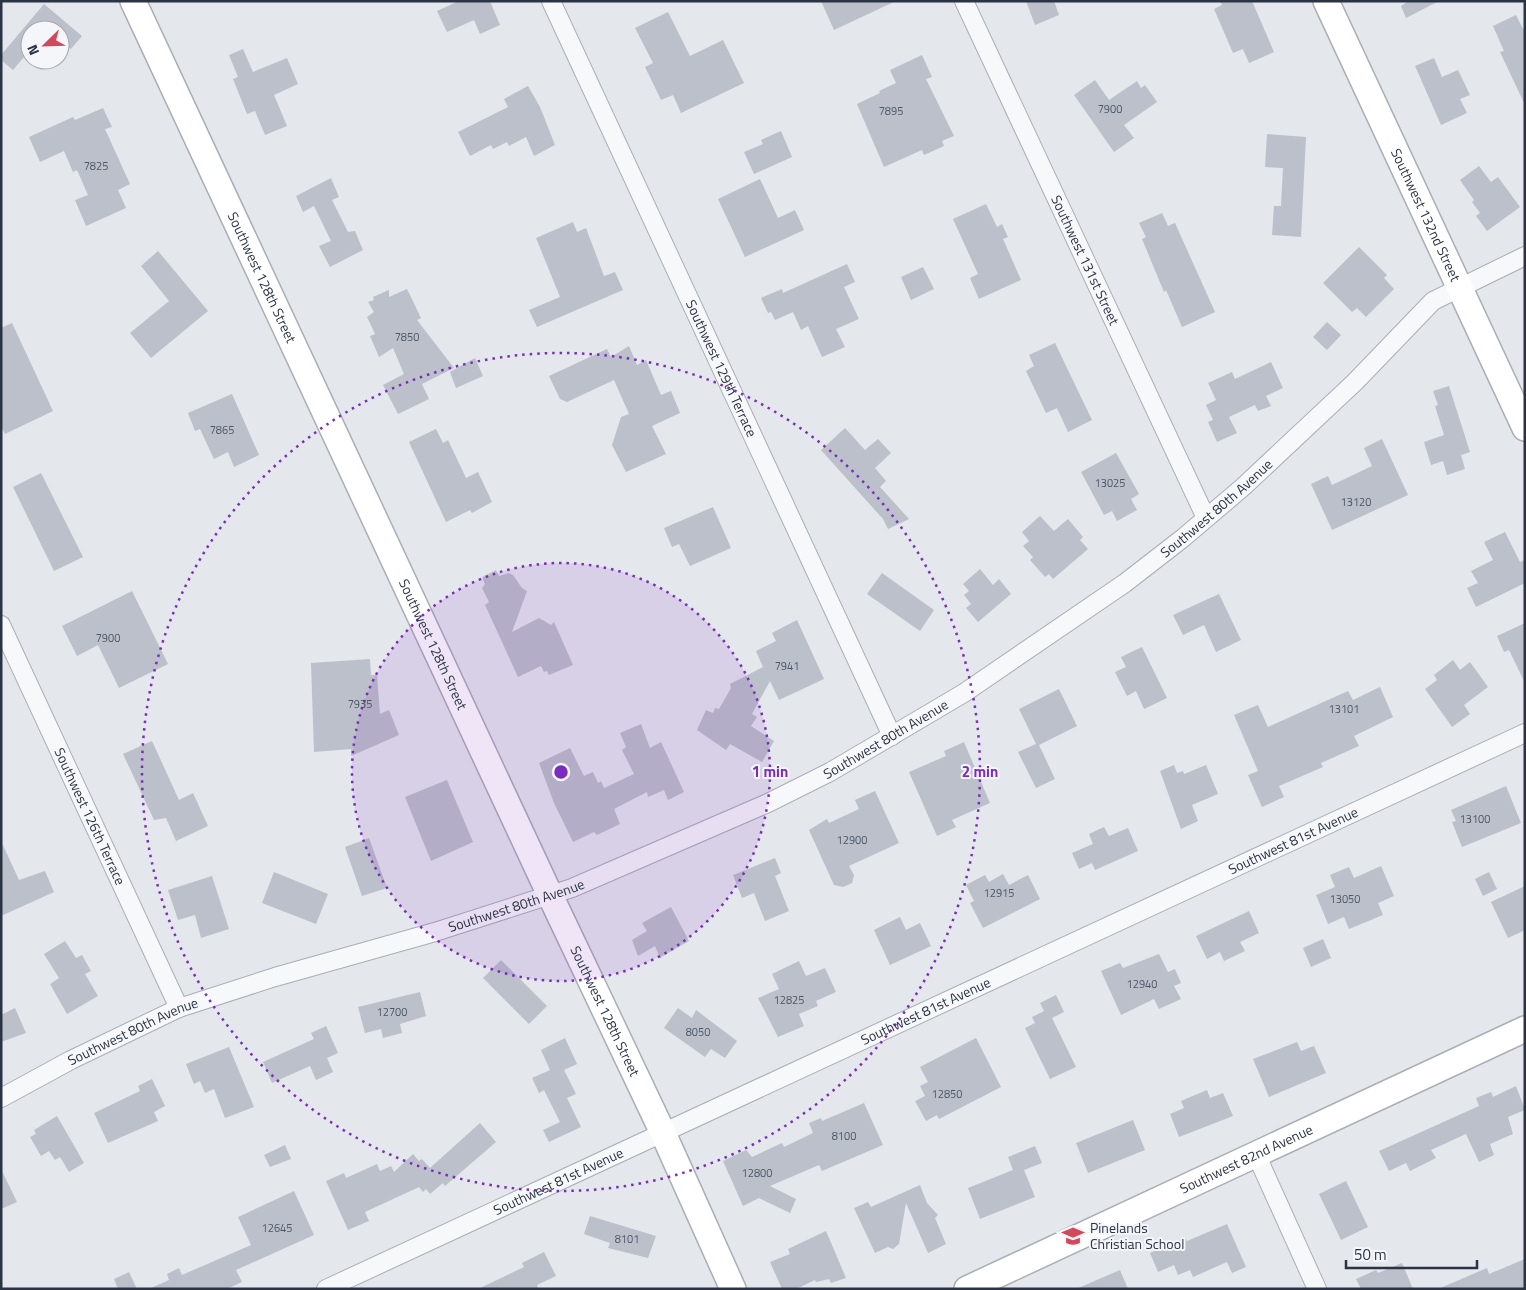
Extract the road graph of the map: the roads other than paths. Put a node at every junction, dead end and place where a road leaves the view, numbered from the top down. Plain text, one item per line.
1 (133, 1) edge
2 (551, 1) edge
3 (964, 1) edge
4 (1326, 1) edge
5 (1525, 256) edge
6 (1459, 288) junction
7 (1525, 428) edge
8 (1206, 518) junction
9 (1, 624) edge
10 (1525, 732) edge
11 (892, 736) junction
12 (550, 895) junction
13 (179, 1008) junction
14 (1525, 1029) edge
15 (1, 1098) edge
16 (664, 1132) junction
17 (1256, 1154) junction
18 (326, 1289) edge
19 (733, 1289) edge
20 (968, 1289) edge
21 (1317, 1289) edge

1 - 12 street, Southwest 128th Street
2 - 11 street, Southwest 129th Terrace
3 - 8 street, Southwest 131st Street
4 - 6 street, Southwest 132nd Street
5 - 6 street, Southwest 80th Avenue
6 - 7 street, Southwest 132nd Street
6 - 8 street, Southwest 80th Avenue
8 - 11 street, Southwest 80th Avenue
9 - 13 street, Southwest 126th Terrace
10 - 16 street, Southwest 81st Avenue
11 - 12 street, Southwest 80th Avenue
12 - 13 street, Southwest 80th Avenue
12 - 16 street, Southwest 128th Street
13 - 15 street, Southwest 80th Avenue
14 - 17 street, Southwest 82nd Avenue
16 - 18 street, Southwest 81st Avenue
16 - 19 street, Southwest 128th Street
17 - 20 street, Southwest 82nd Avenue
17 - 21 street

